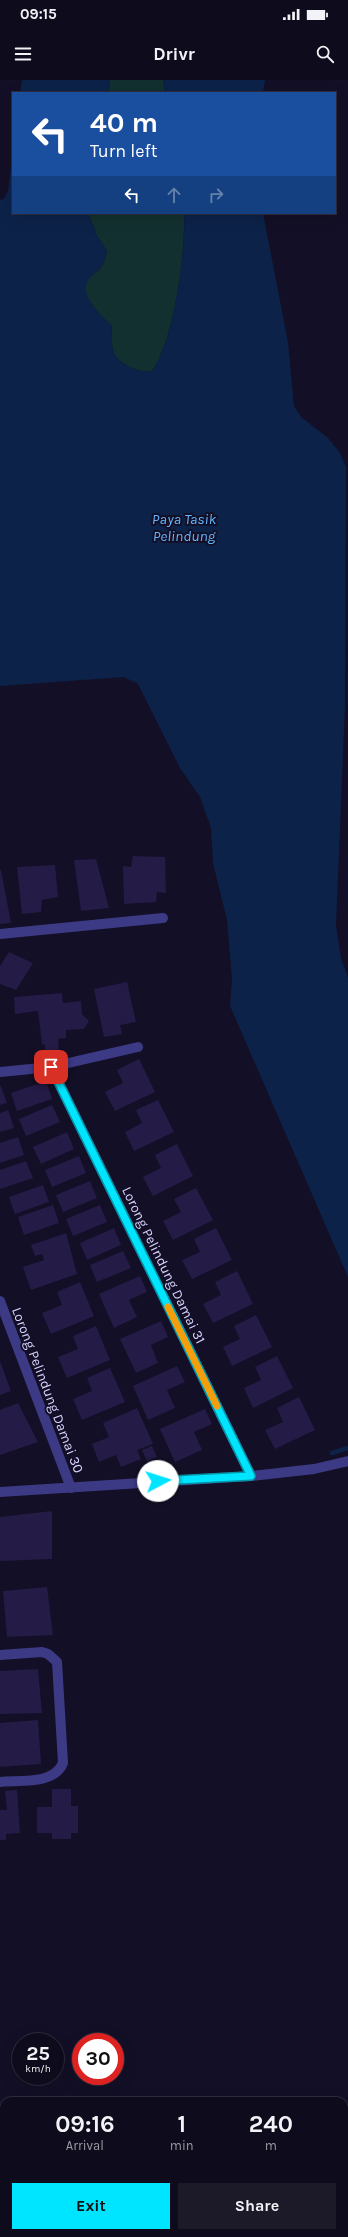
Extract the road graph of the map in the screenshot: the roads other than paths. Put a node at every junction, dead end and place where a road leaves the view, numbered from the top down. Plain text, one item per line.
1 (163, 918) dead end
2 (0, 934) edge
3 (138, 1047) dead end
4 (51, 1067) junction
5 (0, 1072) edge
6 (0, 1301) edge
7 (348, 1461) edge
8 (251, 1476) junction
9 (71, 1488) junction
10 (0, 1492) edge
11 (0, 1655) edge
12 (0, 1782) edge

1 - 2 street
3 - 4 street
4 - 5 street
4 - 8 street, Lorong Pelindung Damai 31
6 - 9 street, Lorong Pelindung Damai 30
7 - 8 street
8 - 9 street
9 - 10 street
11 - 12 street

